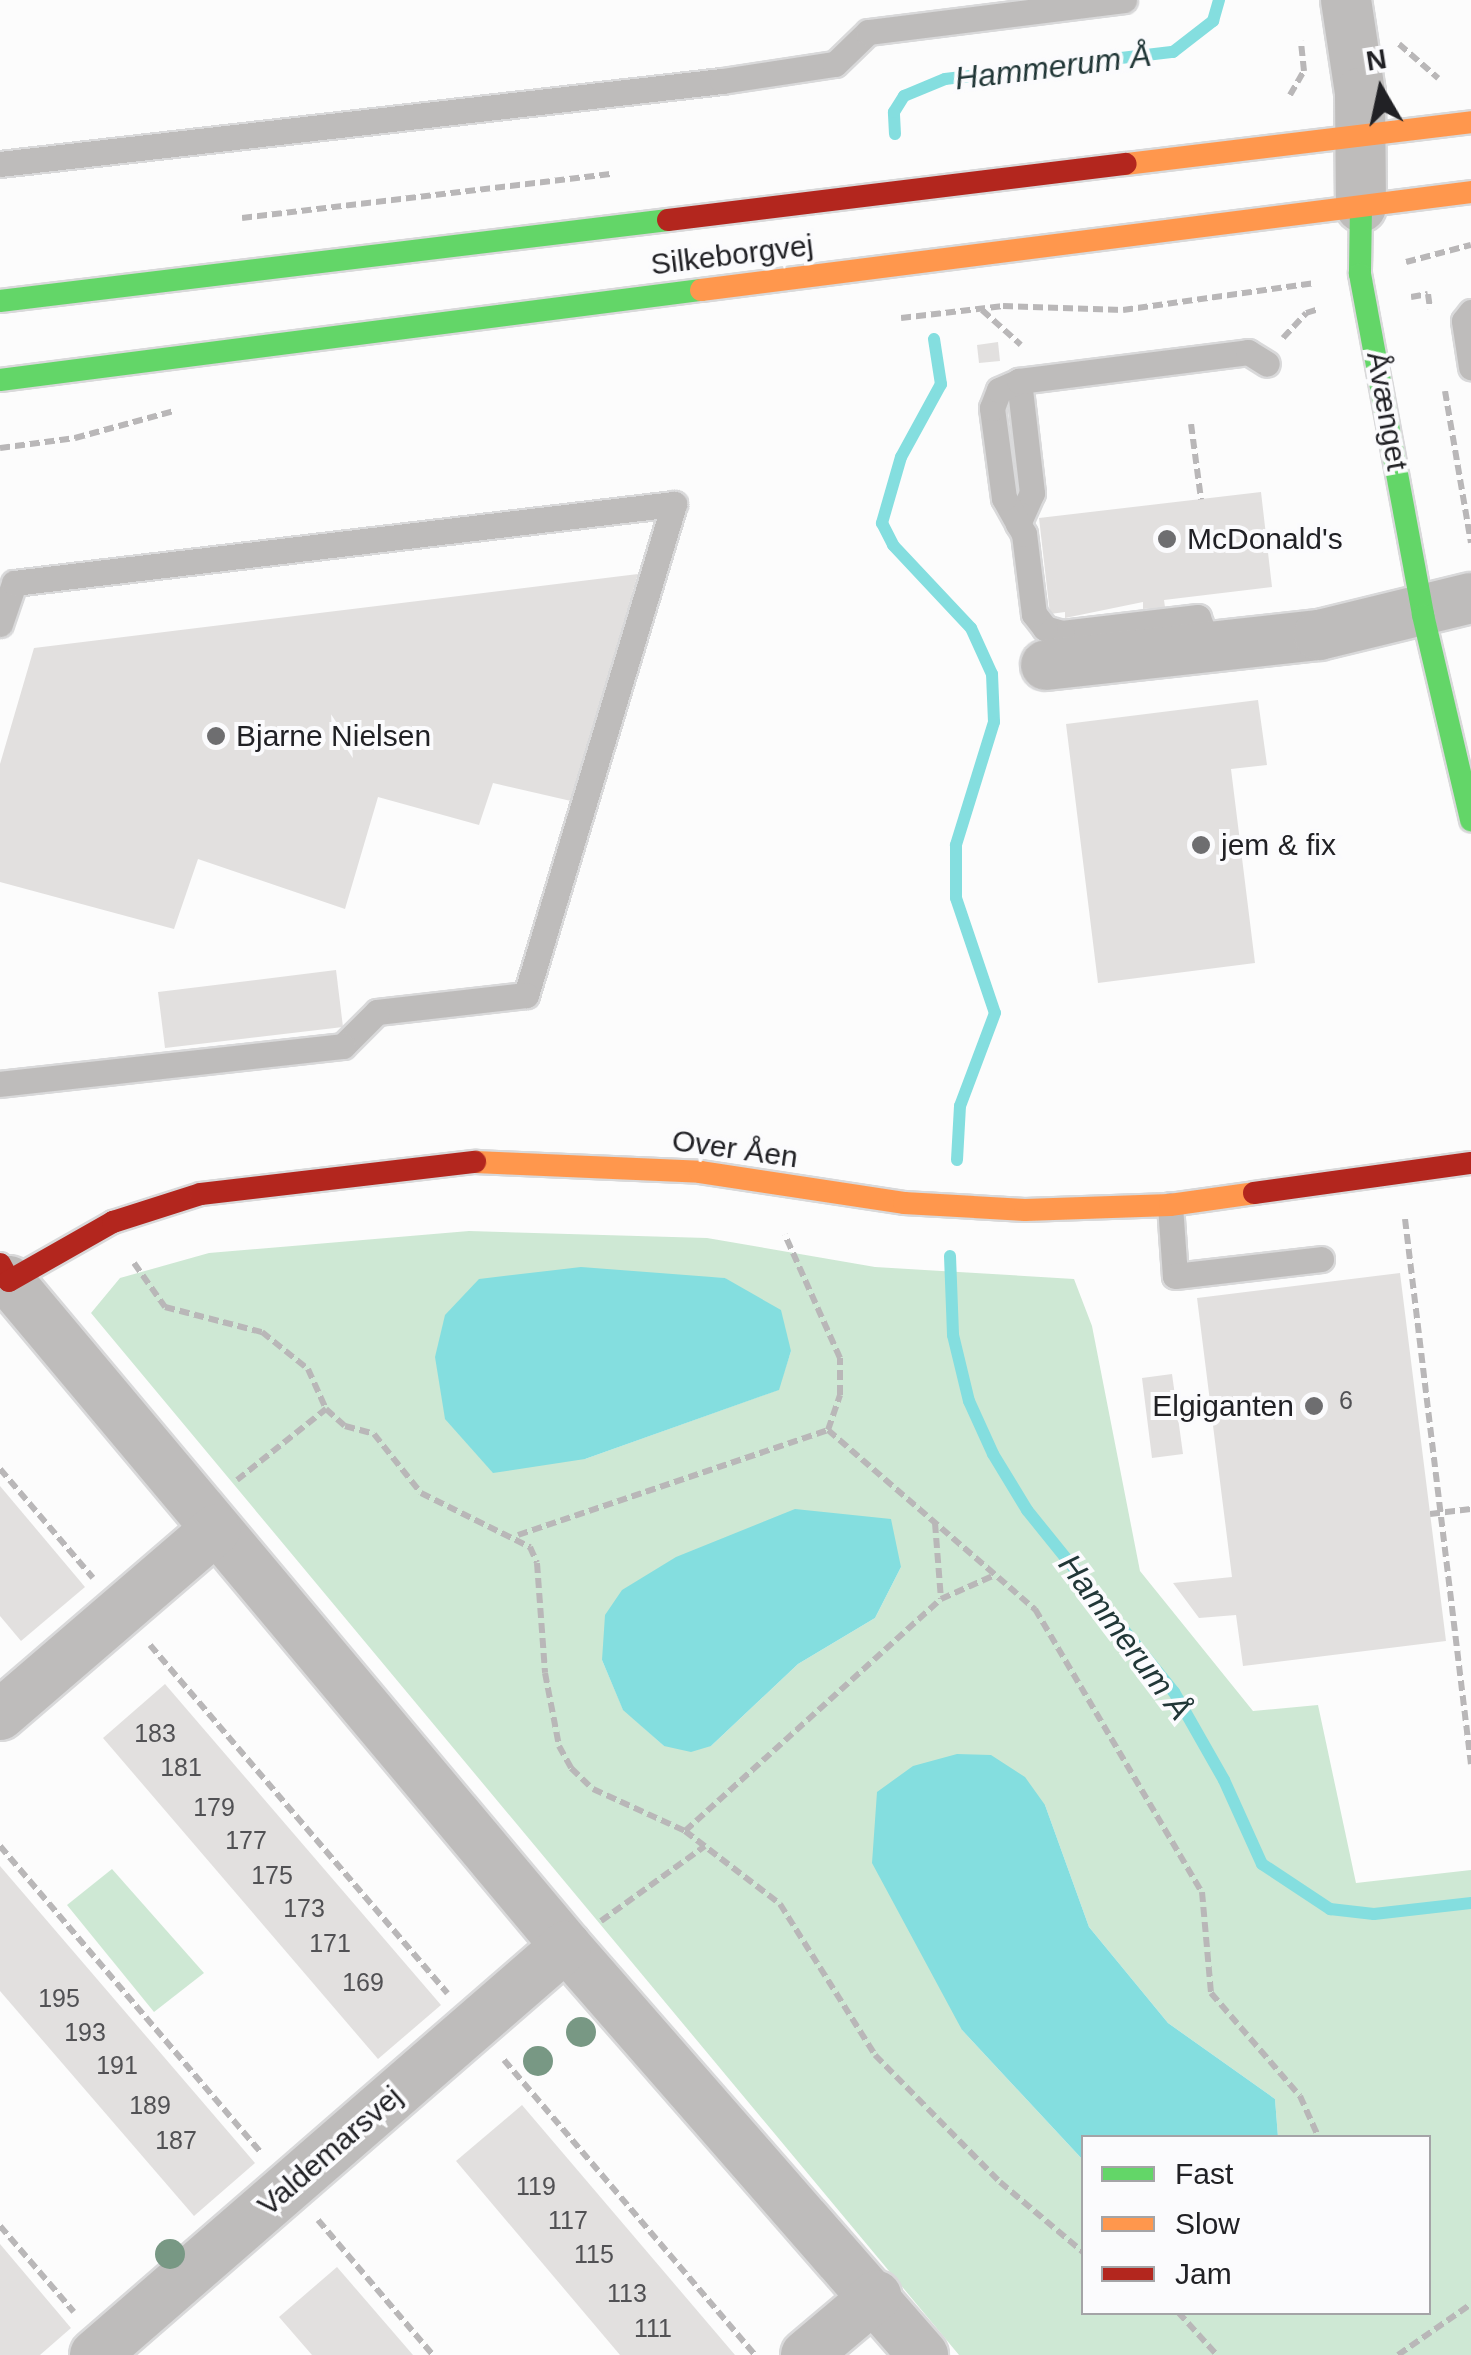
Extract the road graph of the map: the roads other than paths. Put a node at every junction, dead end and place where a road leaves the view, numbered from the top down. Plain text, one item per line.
1 (1124, 0) edge
2 (1346, 0) edge
3 (1471, 122) edge
4 (1361, 134) junction
5 (0, 164) edge
6 (1471, 192) edge
7 (1361, 207) junction
8 (0, 302) edge
9 (1471, 312) edge
10 (1267, 364) dead end
11 (1471, 368) edge
12 (0, 380) edge
13 (1471, 598) edge
14 (1423, 615) junction
15 (0, 624) edge
16 (1210, 649) junction
17 (1046, 665) dead end
18 (1471, 820) edge
19 (0, 1084) edge
20 (1471, 1163) edge
21 (1170, 1205) junction
22 (1321, 1259) dead end
23 (5, 1273) edge
24 (207, 1520) junction
25 (0, 1715) edge
26 (566, 1946) junction
27 (876, 2296) junction
28 (99, 2351) edge
29 (806, 2355) edge
30 (923, 2355) edge

1 - 5 lane
2 - 4 street
3 - 4 main road, Silkeborgvej
4 - 7 street
4 - 8 main road, Silkeborgvej
6 - 7 main road, Silkeborgvej
7 - 12 main road, Silkeborgvej
7 - 14 main road, Åvænget
9 - 11 lane
10 - 16 lane
13 - 14 street
14 - 16 street
14 - 18 main road, Åvænget
15 - 19 lane
16 - 17 street
20 - 21 main road, Over Åen
21 - 22 lane
21 - 23 main road, Over Åen
23 - 24 street
24 - 25 street
24 - 26 street
26 - 27 street
26 - 28 street, Valdemarsvej
27 - 29 street
27 - 30 street

